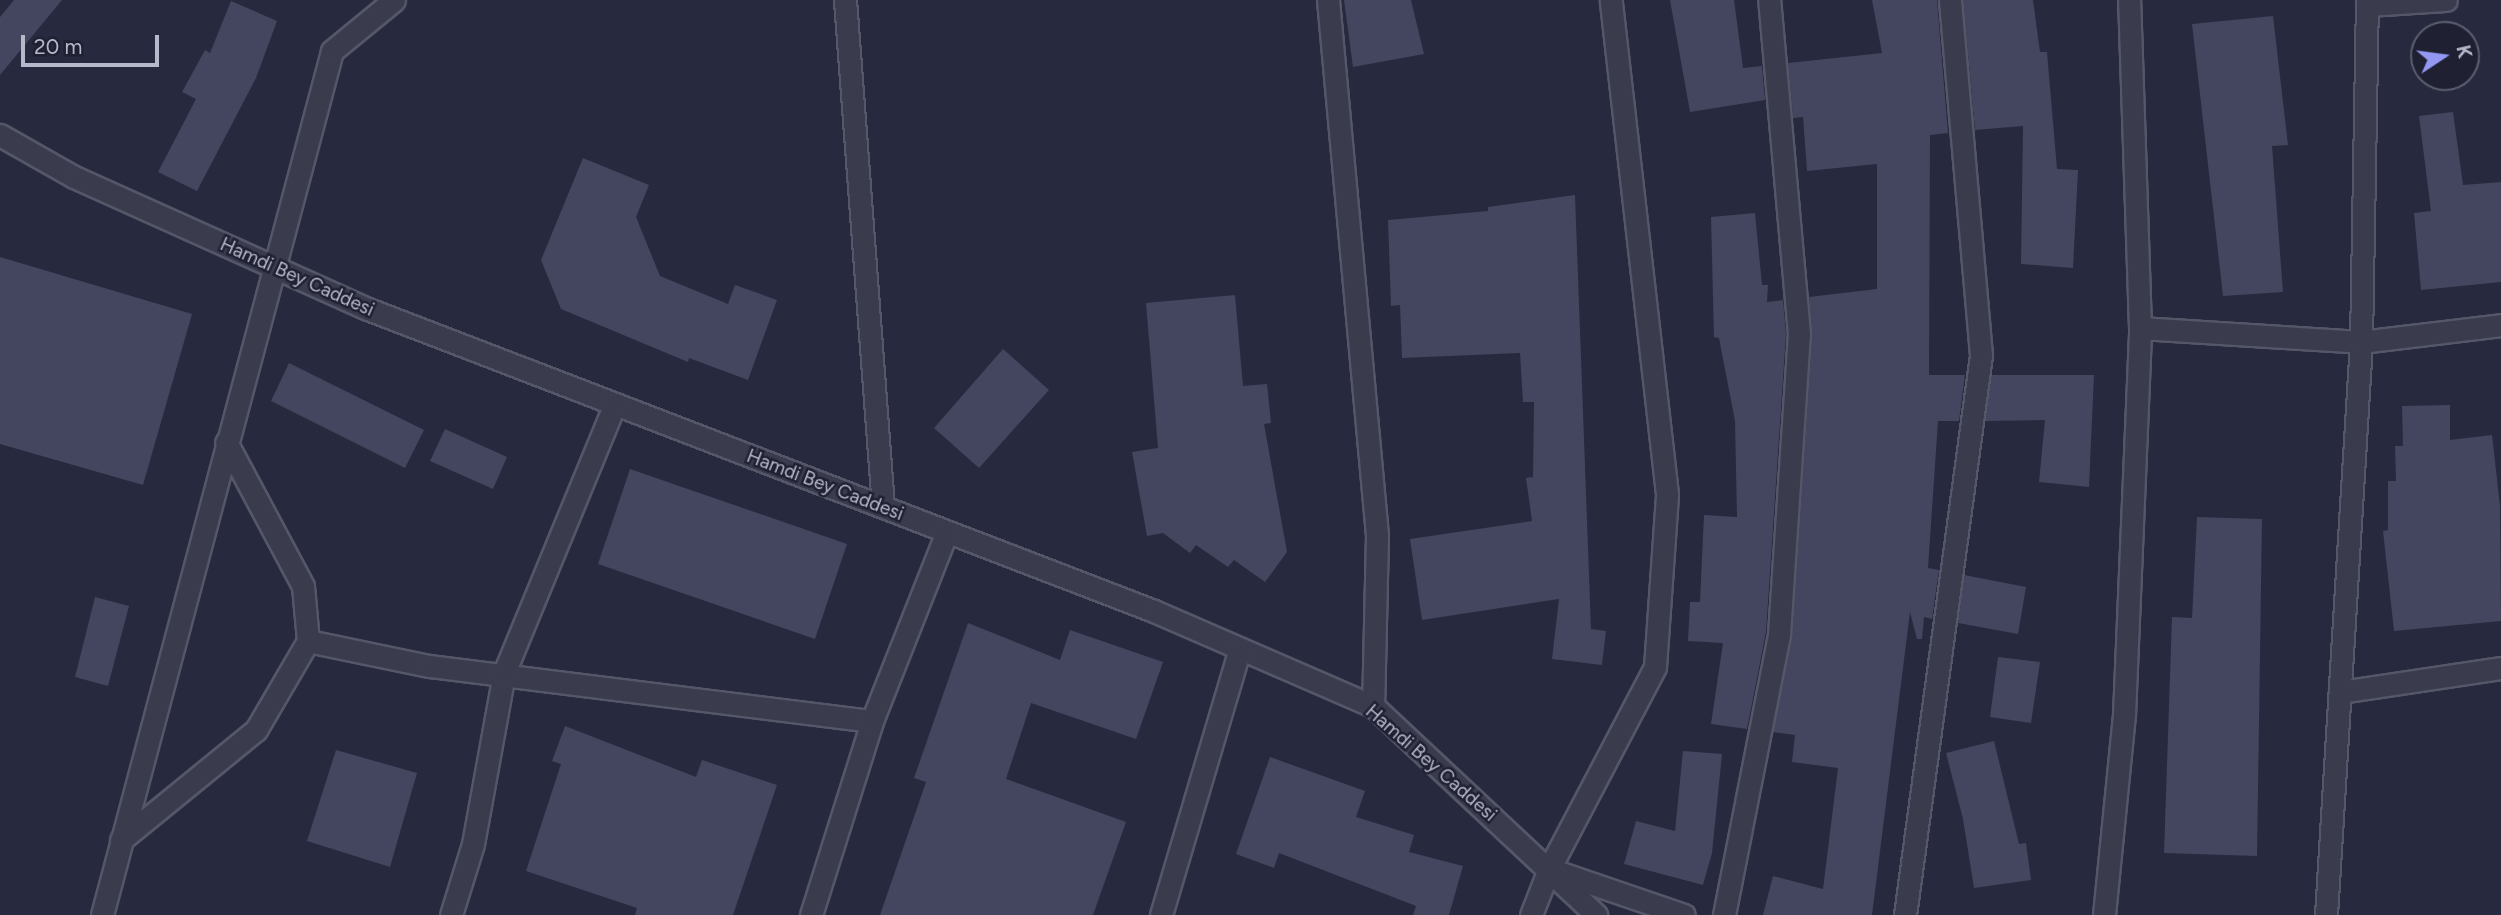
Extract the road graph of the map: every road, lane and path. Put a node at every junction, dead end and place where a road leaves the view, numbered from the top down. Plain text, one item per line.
1 (394, 0) edge
2 (845, 0) edge
3 (1328, 0) edge
4 (1611, 0) edge
5 (1769, 0) edge
6 (1950, 0) edge
7 (2129, 0) edge
8 (2445, 0) edge
9 (2367, 2) edge
10 (0, 135) edge
11 (273, 267) junction
12 (2501, 325) edge
13 (2140, 328) junction
14 (2361, 342) junction
15 (615, 404) junction
16 (226, 442) junction
17 (883, 507) junction
18 (947, 532) junction
19 (308, 641) junction
20 (1240, 649) junction
21 (2501, 668) edge
22 (504, 673) junction
23 (2340, 692) junction
24 (1373, 706) junction
25 (872, 721) junction
26 (121, 840) junction
27 (1549, 869) junction
28 (102, 915) edge
29 (451, 915) edge
30 (811, 915) edge
31 (1161, 915) edge
32 (1531, 915) edge
33 (1596, 915) edge
34 (1684, 915) edge
35 (1724, 915) edge
36 (1905, 915) edge
37 (2104, 915) edge
38 (2326, 915) edge

1 - 11 street
2 - 17 street
3 - 24 street
4 - 27 street
5 - 35 street
6 - 36 street
7 - 13 street
8 - 9 street
9 - 14 street
10 - 11 street, Hamdi Bey Caddesi
11 - 15 street, Hamdi Bey Caddesi
11 - 16 street
12 - 14 street
13 - 14 street
13 - 37 street
14 - 23 street
15 - 17 street, Hamdi Bey Caddesi
15 - 22 street
16 - 19 street
16 - 26 street
17 - 18 street, Hamdi Bey Caddesi
18 - 20 street, Hamdi Bey Caddesi
18 - 25 street
19 - 22 street
19 - 26 street
20 - 24 street, Hamdi Bey Caddesi
20 - 31 street
21 - 23 street
22 - 25 street
22 - 29 street
23 - 38 street
24 - 27 street, Hamdi Bey Caddesi
25 - 30 street
26 - 28 street
27 - 32 street
27 - 33 street, Hamdi Bey Caddesi
27 - 34 street

